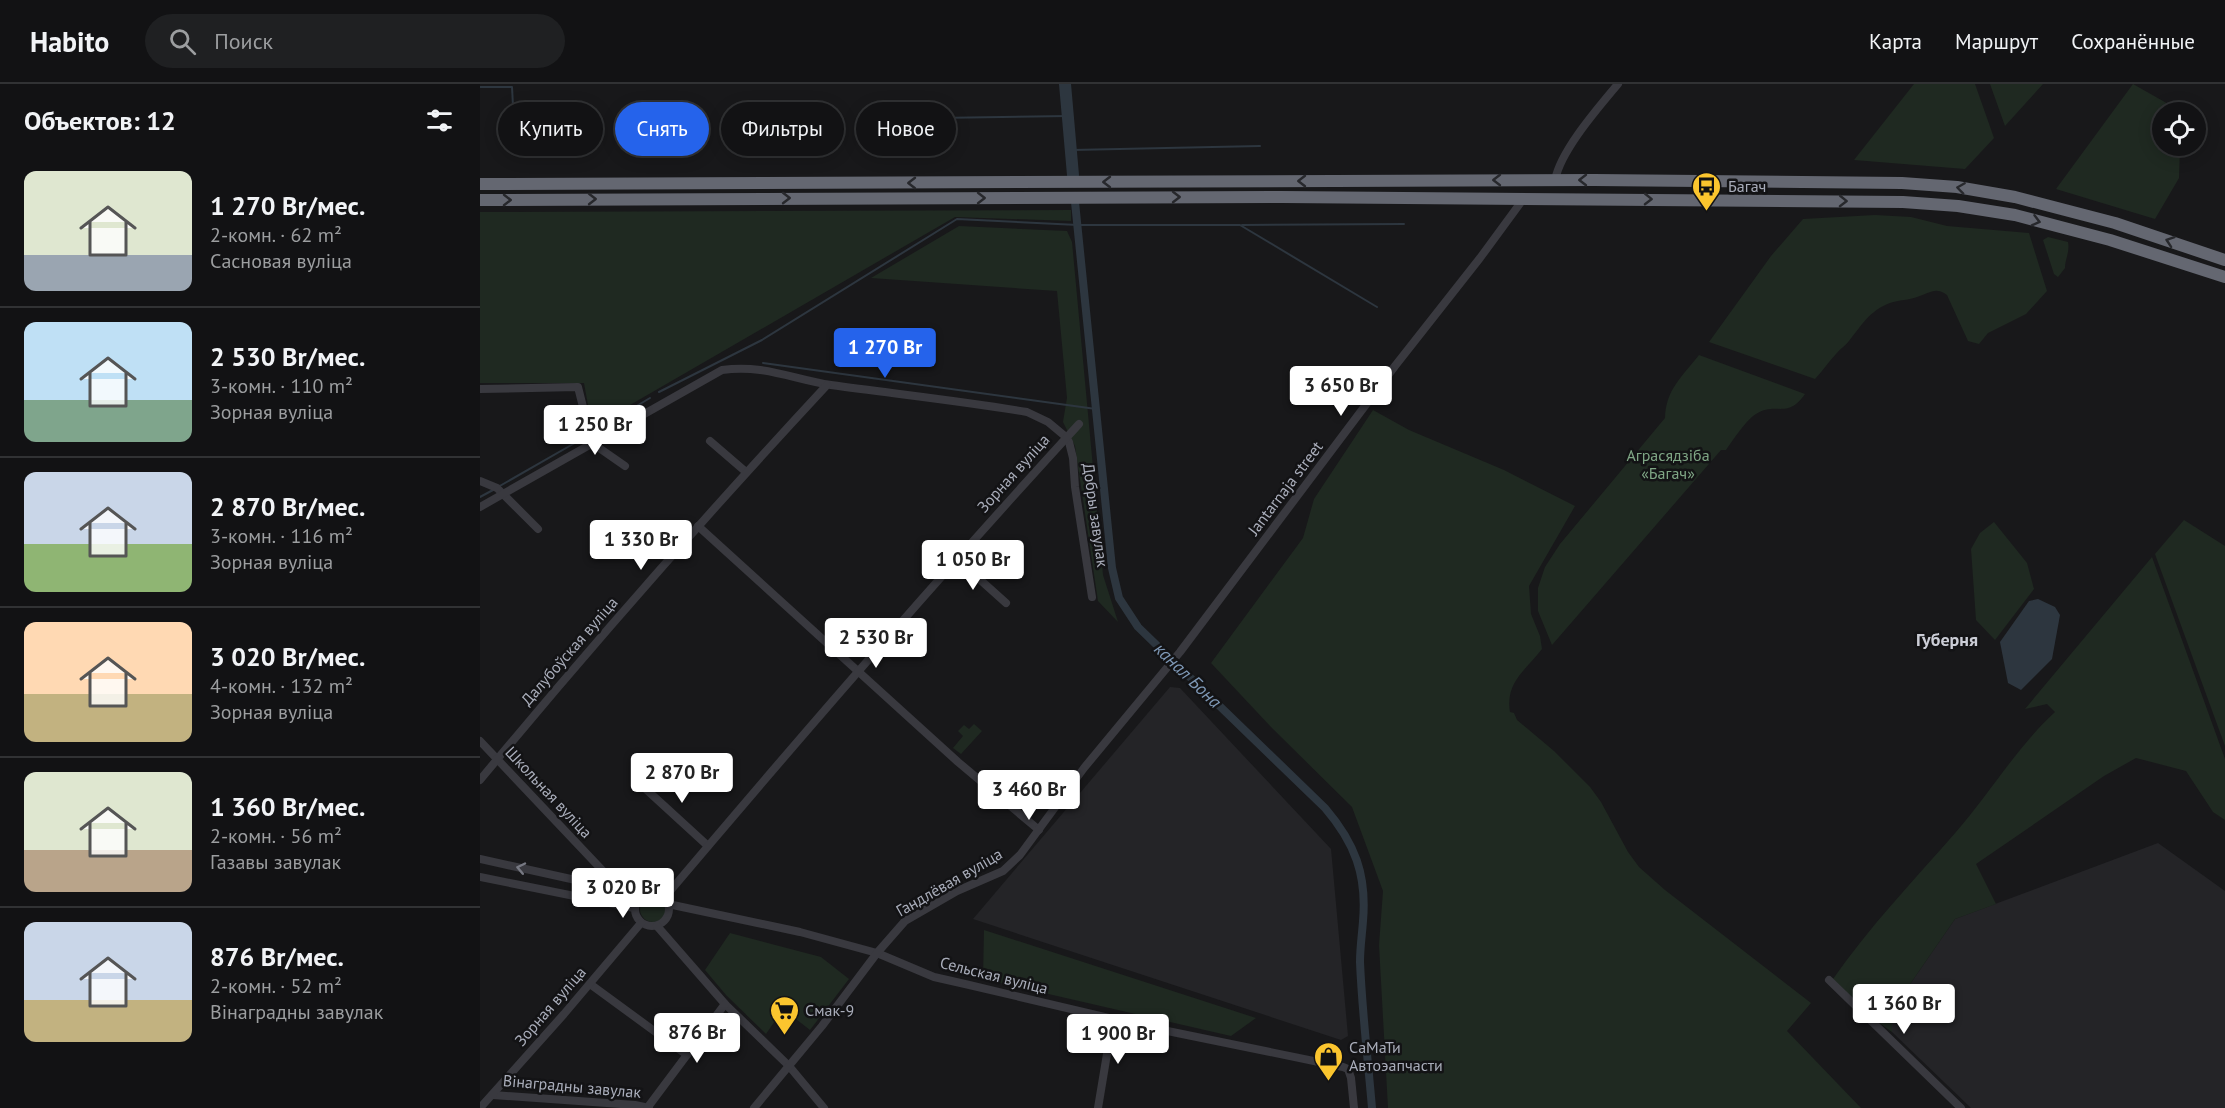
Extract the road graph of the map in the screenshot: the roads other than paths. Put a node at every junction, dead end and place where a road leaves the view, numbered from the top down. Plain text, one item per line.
1 (1618, 84) edge
2 (1555, 180) junction
3 (480, 183) edge
4 (1524, 198) junction
5 (480, 200) edge
6 (2225, 260) edge
7 (2225, 277) edge
8 (827, 385) junction
9 (480, 389) edge
10 (1079, 424) dead end
11 (1066, 437) junction
12 (710, 441) dead end
13 (592, 443) junction
14 (625, 466) dead end
15 (746, 472) junction
16 (480, 481) edge
17 (480, 507) edge
18 (698, 526) junction
19 (538, 530) dead end
20 (957, 559) junction
21 (1092, 597) dead end
22 (1006, 603) dead end
23 (1180, 652) joint
24 (859, 671) junction
25 (480, 741) edge
26 (497, 759) junction
27 (480, 780) edge
28 (637, 781) dead end
29 (1039, 830) junction
30 (708, 846) junction
31 (480, 859) edge
32 (480, 877) edge
33 (621, 890) junction
34 (667, 901) junction
35 (636, 903) junction
36 (641, 923) junction
37 (657, 926) junction
38 (877, 953) junction
39 (1829, 980) dead end
40 (590, 984) junction
41 (725, 1005) junction
42 (1113, 1018) junction
43 (687, 1055) junction
44 (789, 1066) junction
45 (493, 1095) junction
46 (480, 1108) edge
47 (648, 1108) edge
48 (754, 1108) edge
49 (824, 1108) edge
50 (1098, 1108) edge
51 (1354, 1108) edge
52 (1960, 1108) edge

1 - 2 street
2 -> 3 highway
6 -> 2 highway
5 -> 4 highway
4 -> 7 highway
4 - 23 street, Jantarnaja street
8 - 11 street
8 - 13 street
8 - 15 street, Далубоўская вуліца
9 - 13 street
10 - 11 street, Зорная вуліца
11 - 20 street, Зорная вуліца
11 - 21 street, Добры завулак
12 - 15 street
13 - 14 street
13 - 17 street
15 - 18 street, Далубоўская вуліца
16 - 19 street
18 - 24 street
18 - 26 street, Далубоўская вуліца
20 - 22 street
20 - 24 street, Зорная вуліца
23 - 29 street, Гандлёвая вуліца
24 - 29 street
24 - 30 street, Зорная вуліца
25 - 26 street, Школьная вуліца
26 - 27 street, Далубоўская вуліца
26 - 33 street, Школьная вуліца
28 - 30 street
29 - 38 street, Гандлёвая вуліца
30 - 34 street, Зорная вуліца
33 -> 31 street
32 - 35 street
33 - 35 street
34 - 35 street
34 - 37 street, Зорная вуліца
34 - 38 street, Сельская вуліца
35 - 36 street
36 - 37 street
36 - 40 street, Зорная вуліца
37 - 41 street
38 - 42 street, Сельская вуліца
38 - 44 street, Гандлёвая вуліца
39 - 52 street
40 - 43 street
40 - 45 street, Зорная вуліца
41 - 43 street, Вінаградны завулак
41 - 44 street
42 - 50 street
42 - 51 street, Сельская вуліца
43 - 47 street, Вінаградны завулак
44 - 48 street, Гандлёвая вуліца
44 - 49 street
45 - 46 street, Зорная вуліца
45 - 47 street, Вінаградны завулак

